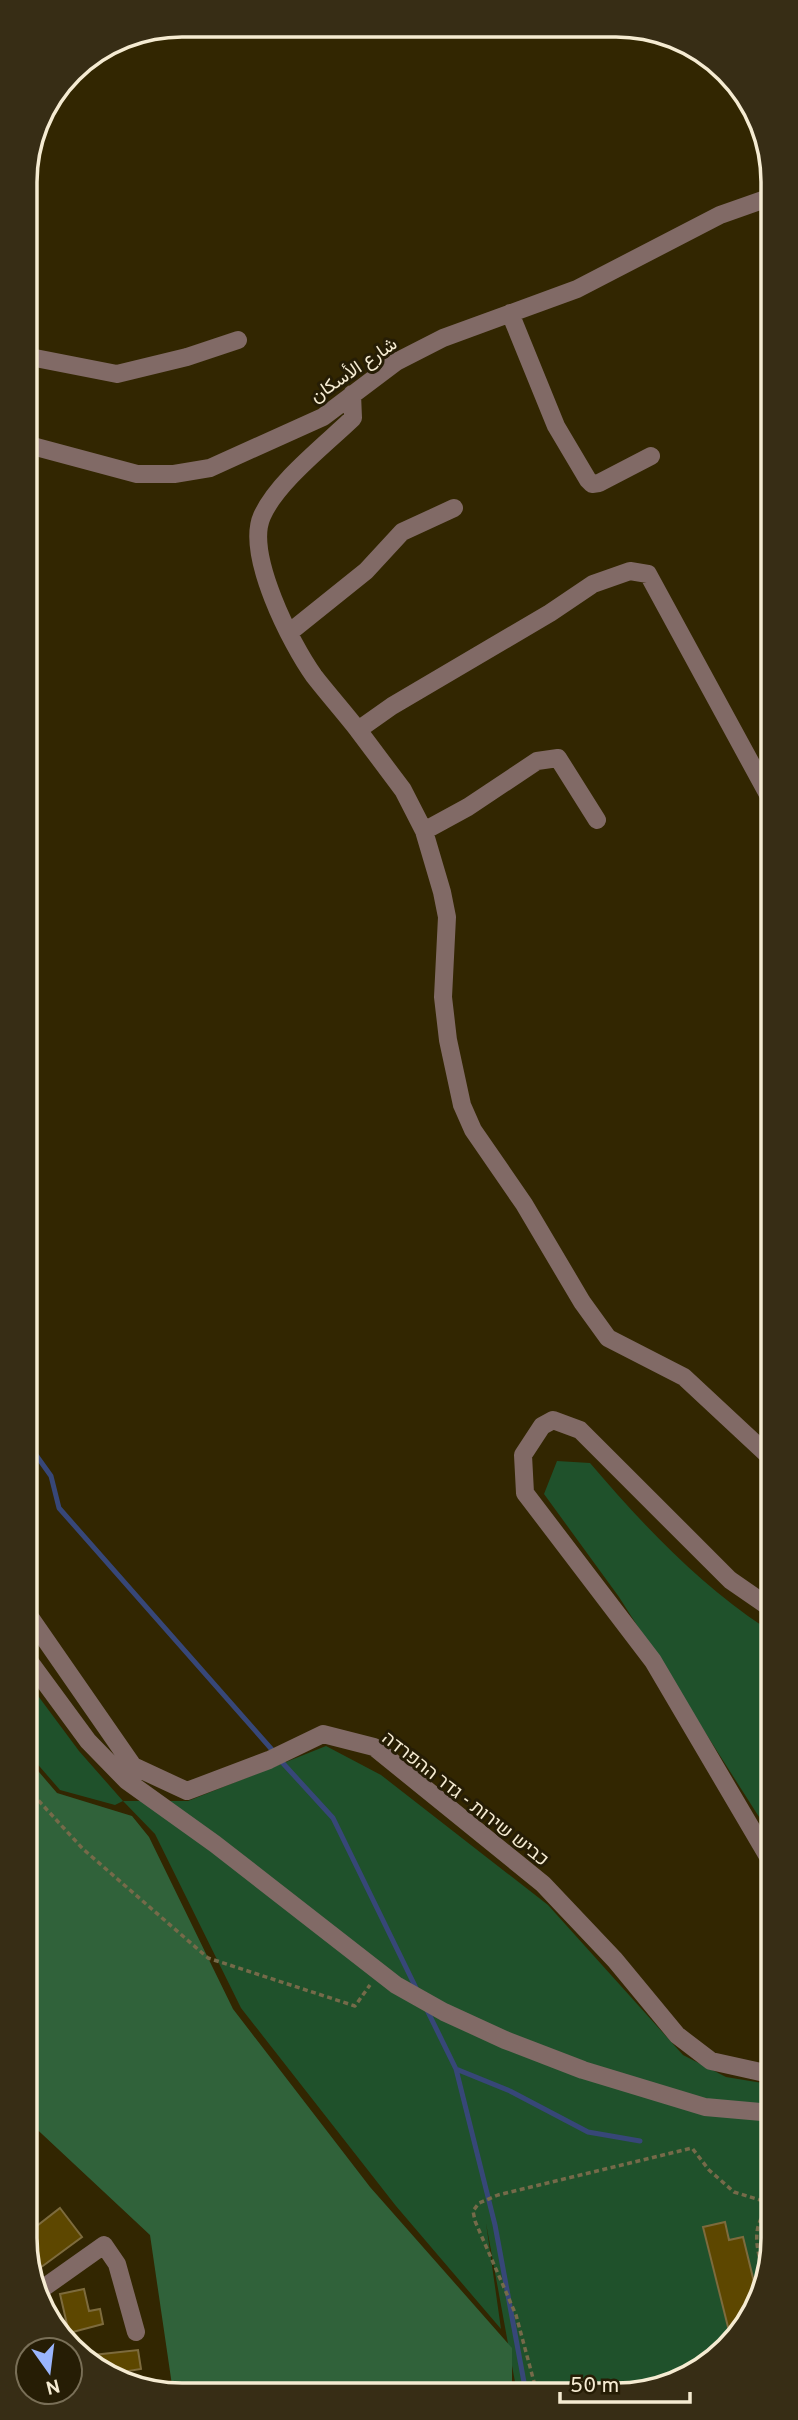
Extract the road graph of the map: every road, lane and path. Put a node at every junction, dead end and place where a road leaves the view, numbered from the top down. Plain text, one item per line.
1 (761, 201) edge
2 (510, 313) junction
3 (238, 340) dead end
4 (37, 358) edge
5 (352, 394) junction
6 (37, 447) edge
7 (651, 456) dead end
8 (454, 508) dead end
9 (290, 632) junction
10 (358, 730) junction
11 (761, 782) edge
12 (597, 820) dead end
13 (424, 831) junction
14 (761, 1449) edge
15 (761, 1601) edge
16 (37, 1628) edge
17 (37, 1672) edge
18 (37, 1799) edge
19 (761, 1845) edge
20 (380, 1972) junction
21 (761, 2072) edge
22 (761, 2112) edge
23 (761, 2201) edge
24 (761, 2217) edge
25 (760, 2252) edge
26 (45, 2286) edge
27 (135, 2332) dead end
28 (534, 2383) edge

1 - 2 street, شارع الأسكان
2 - 5 street, شارع الأسكان
2 - 7 street
3 - 4 street
5 - 6 street, شارع الأسكان
5 - 9 street
8 - 9 street
9 - 10 street
10 - 11 street
10 - 13 street
12 - 13 street
13 - 14 street
15 - 19 street
16 - 21 street, כביש שירות - גדר ההפרדה
17 - 20 street
18 - 20 path
20 - 22 street
23 - 28 path
24 - 25 path
26 - 27 street

